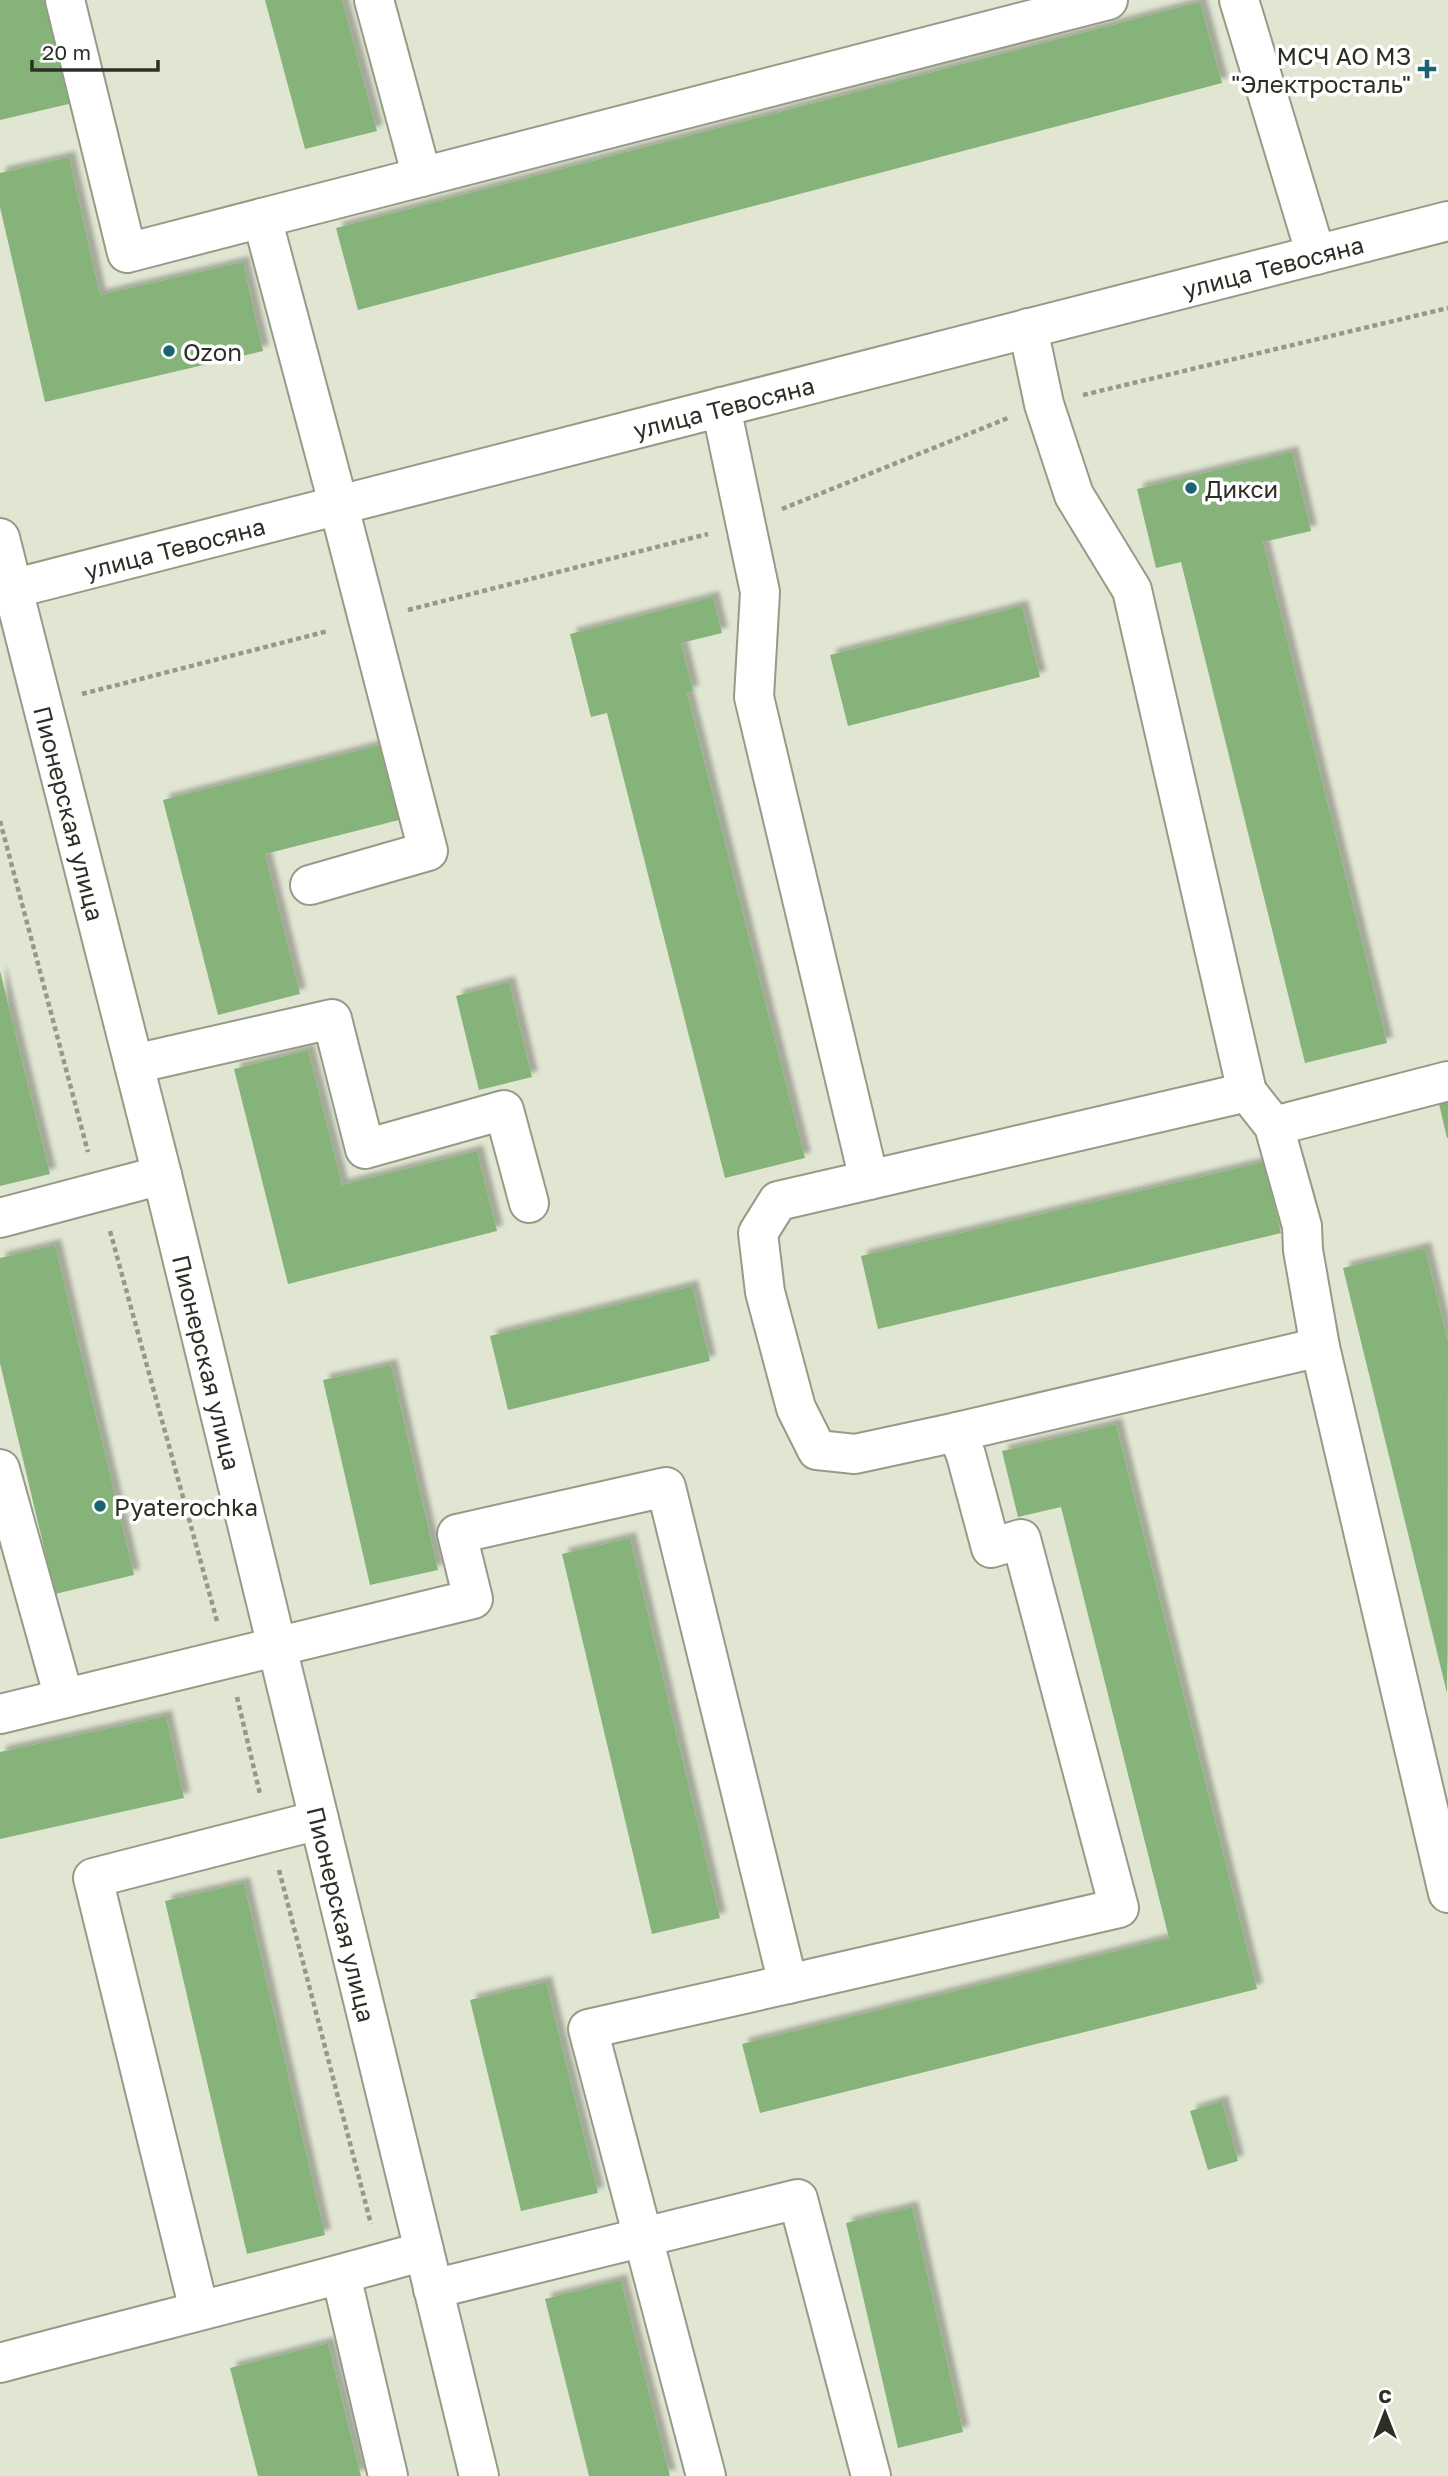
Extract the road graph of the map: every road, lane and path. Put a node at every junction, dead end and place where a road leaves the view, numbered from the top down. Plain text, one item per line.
1 (65, 0) edge
2 (374, 0) edge
3 (1239, 0) edge
4 (1087, 3) edge
5 (422, 177) junction
6 (262, 218) junction
7 (1448, 221) edge
8 (1316, 255) junction
9 (1028, 328) junction
10 (721, 407) junction
11 (338, 503) junction
12 (0, 538) edge
13 (6, 590) edge
14 (0, 821) edge
15 (310, 885) dead end
16 (134, 1064) junction
17 (1448, 1081) edge
18 (1247, 1092) junction
19 (1274, 1126) junction
20 (162, 1175) junction
21 (869, 1181) junction
22 (99, 1192) junction
23 (529, 1203) dead end
24 (0, 1218) edge
25 (1320, 1347) junction
26 (957, 1432) junction
27 (0, 1469) edge
28 (277, 1647) junction
29 (227, 1659) junction
30 (64, 1698) junction
31 (0, 1714) edge
32 (319, 1820) junction
33 (270, 1833) junction
34 (1448, 1893) edge
35 (788, 1984) junction
36 (644, 2237) junction
37 (424, 2250) junction
38 (381, 2263) junction
39 (341, 2275) junction
40 (433, 2289) junction
41 (199, 2310) junction
42 (0, 2363) edge
43 (388, 2476) edge
44 (479, 2476) edge
45 (706, 2476) edge
46 (871, 2476) edge

1 - 6 street
2 - 5 street
3 - 8 street
4 - 5 street
5 - 6 street
6 - 11 street
7 - 8 street, улица Тевосяна
8 - 9 street, улица Тевосяна
9 - 10 street, улица Тевосяна
9 - 18 street
10 - 11 street, улица Тевосяна
10 - 21 street
11 - 13 street, улица Тевосяна
11 - 15 street
12 - 13 street, Пионерская улица
13 - 16 street, Пионерская улица
14 - 22 path
16 - 20 street, Пионерская улица
16 - 23 street
17 - 19 street
18 - 19 street
18 - 21 street
19 - 25 street
20 - 22 street
20 - 28 street, Пионерская улица
21 - 26 street
22 - 24 street
22 - 29 path
25 - 26 street
25 - 34 street
26 - 35 street
27 - 30 street
28 - 29 street
28 - 32 street, Пионерская улица
28 - 35 street
29 - 30 street
29 - 33 path
30 - 31 street
32 - 33 street
32 - 37 street, Пионерская улица
33 - 38 path
33 - 41 street
35 - 36 street
36 - 40 street
36 - 45 street
36 - 46 street
37 - 38 street
37 - 40 street, Пионерская улица
38 - 39 street
39 - 41 street
39 - 43 street
40 - 44 street, Пионерская улица
41 - 42 street

